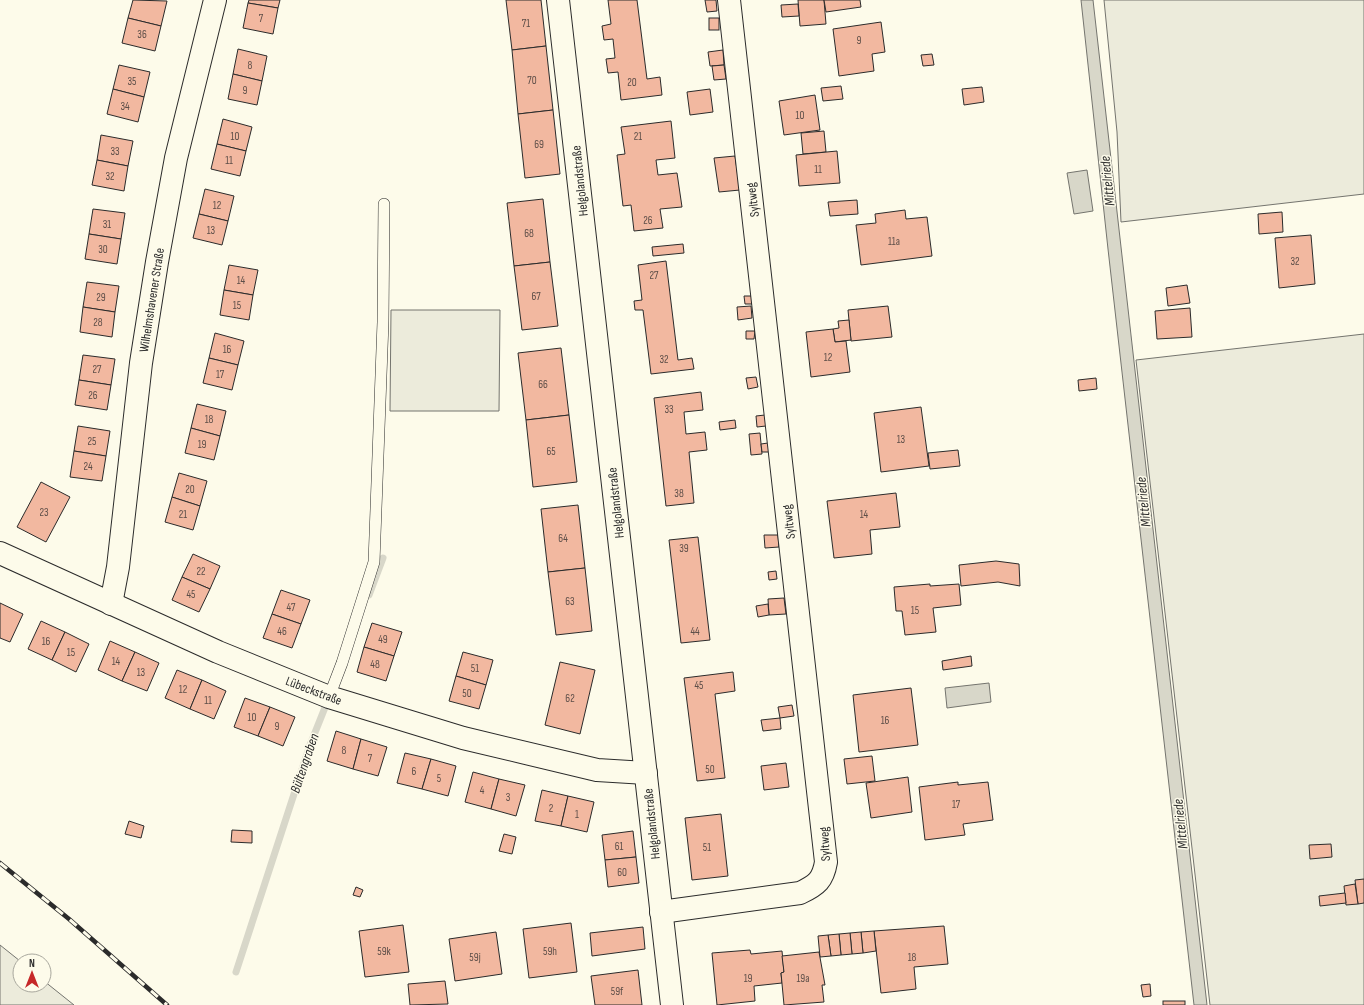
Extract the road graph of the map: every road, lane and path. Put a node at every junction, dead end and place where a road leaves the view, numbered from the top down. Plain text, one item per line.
1 (215, 0) edge
2 (558, 0) edge
3 (729, 0) edge
4 (384, 204) dead end
5 (0, 553) edge
6 (110, 604) junction
7 (328, 697) junction
8 (646, 773) junction
9 (661, 912) junction
10 (672, 1005) edge

1 - 6 street, Wilhelmshavener Straße
2 - 8 street, Helgolandstraße
3 - 9 street, Syltweg
4 - 7 lane
5 - 6 street, Lübeckstraße
6 - 7 street, Lübeckstraße
7 - 8 street, Lübeckstraße
8 - 9 street, Helgolandstraße
9 - 10 street, Helgolandstraße

